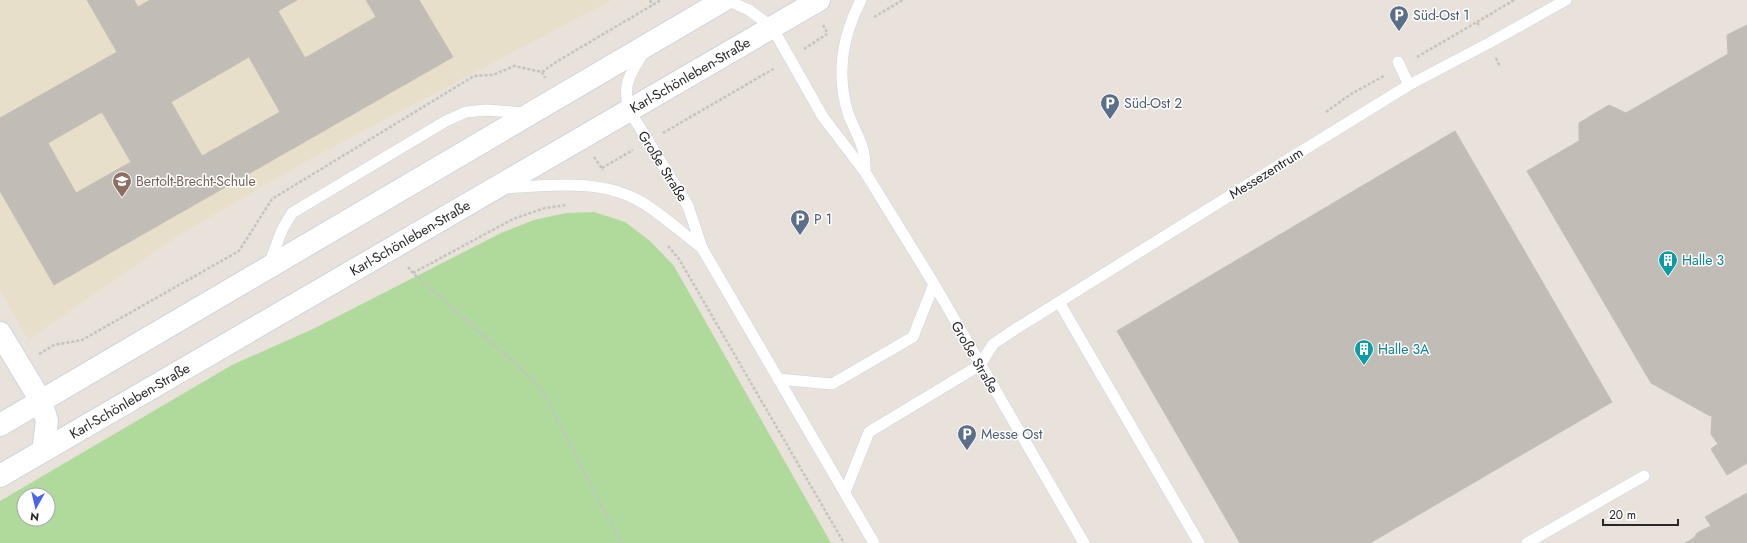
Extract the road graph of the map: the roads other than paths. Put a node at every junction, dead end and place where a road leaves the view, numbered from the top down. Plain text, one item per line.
1 (726, 0) edge
2 (819, 0) edge
3 (861, 0) edge
4 (1566, 0) edge
5 (772, 27) junction
6 (650, 44) junction
7 (1398, 62) dead end
8 (1409, 85) junction
9 (629, 110) junction
10 (530, 114) junction
11 (866, 172) junction
12 (495, 188) junction
13 (702, 248) junction
14 (268, 268) junction
15 (934, 284) junction
16 (1059, 302) junction
17 (0, 333) edge
18 (980, 365) junction
19 (778, 379) junction
20 (41, 401) junction
21 (0, 424) edge
22 (43, 451) junction
23 (0, 476) edge
24 (1644, 476) dead end
25 (845, 492) junction
26 (874, 543) edge
27 (1084, 543) edge
28 (1199, 543) edge
29 (1528, 543) edge

1 - 5 lane, Große Straße
1 - 6 main road
2 - 5 main road, Karl-Schönleben-Straße
3 - 11 lane, Große Straße
4 - 8 lane, Messezentrum
5 - 9 main road, Karl-Schönleben-Straße
5 - 11 lane, Große Straße
6 - 9 lane, Große Straße
6 - 10 main road
7 - 8 lane
8 - 16 lane, Messezentrum
9 - 12 main road, Karl-Schönleben-Straße
9 - 13 lane, Große Straße
10 - 14 main road
10 - 14 lane
11 - 15 lane, Große Straße
12 - 13 lane, Große Straße
12 - 22 main road, Karl-Schönleben-Straße
13 - 19 lane, Große Straße
14 - 20 main road
15 - 18 lane, Große Straße
15 - 19 lane
16 - 18 lane, Messezentrum
16 - 28 lane
17 - 20 main road
18 - 25 lane
18 - 27 lane, Große Straße
19 - 25 lane, Große Straße
20 - 21 main road
20 - 22 main road
22 - 23 main road, Karl-Schönleben-Straße
24 - 29 lane
25 - 26 lane, Große Straße

